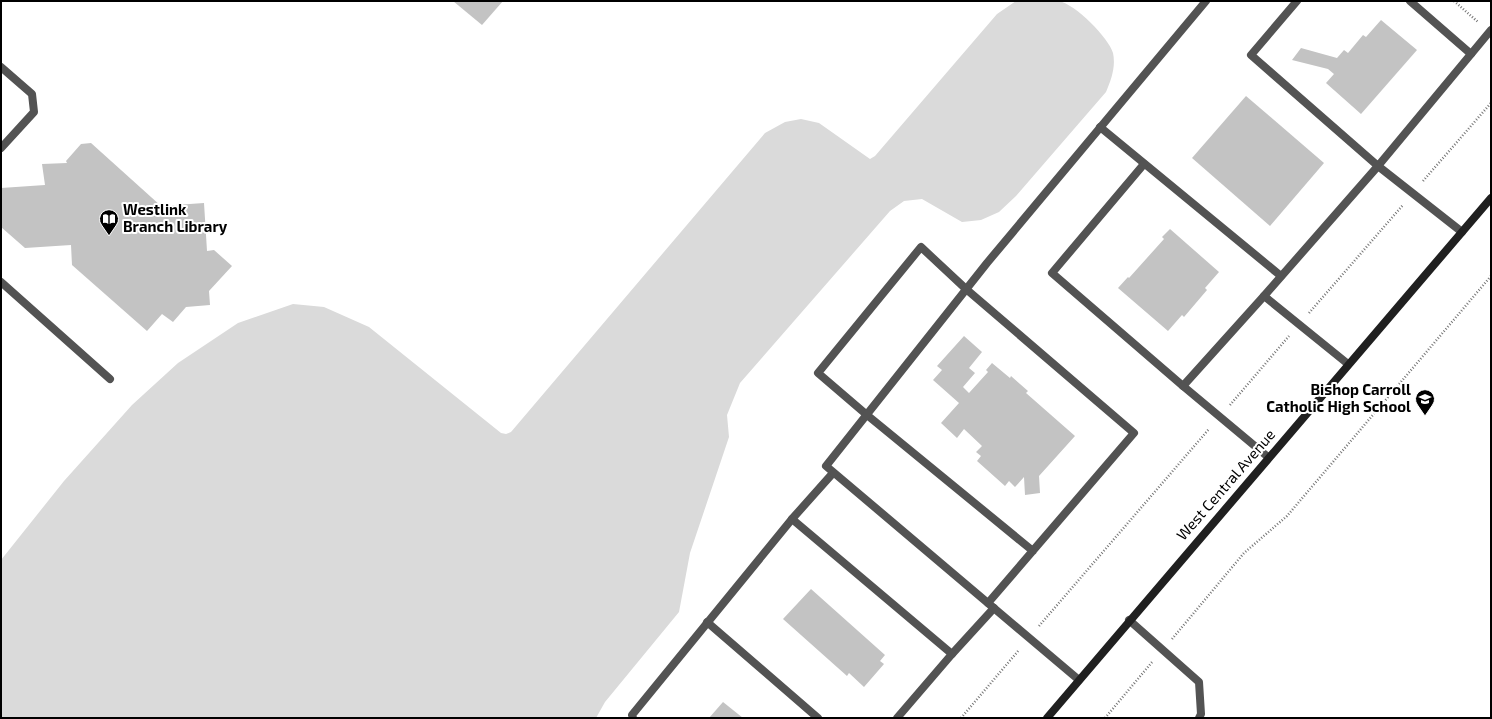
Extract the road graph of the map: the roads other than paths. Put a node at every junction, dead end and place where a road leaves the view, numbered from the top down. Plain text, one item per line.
1 (1206, 1) edge
2 (1297, 1) edge
3 (1410, 1) edge
4 (1490, 30) edge
5 (1470, 54) junction
6 (1, 67) edge
7 (1100, 127) junction
8 (1, 148) edge
9 (1144, 164) junction
10 (1378, 166) junction
11 (1491, 198) edge
12 (1462, 232) junction
13 (1281, 276) junction
14 (1, 282) edge
15 (966, 289) junction
16 (1264, 296) junction
17 (1348, 364) junction
18 (110, 379) dead end
19 (1183, 386) junction
20 (867, 415) junction
21 (1268, 457) junction
22 (833, 472) junction
23 (792, 519) junction
24 (1033, 551) junction
25 (991, 606) junction
26 (1129, 620) junction
27 (707, 622) junction
28 (952, 654) junction
29 (1079, 680) junction
30 (633, 718) edge
31 (818, 718) edge
32 (897, 718) edge
33 (1047, 718) edge
34 (1199, 718) edge

1 - 7 lane
2 - 10 lane
3 - 5 lane
4 - 5 lane
5 - 10 lane
6 - 8 lane
7 - 9 lane
7 - 15 lane
9 - 13 lane
9 - 19 lane
10 - 12 lane
10 - 13 lane
11 - 12 main road, West Central Avenue
12 - 17 main road, West Central Avenue
13 - 16 lane
14 - 18 lane
15 - 20 lane
15 - 20 lane
15 - 24 lane
16 - 17 lane
16 - 19 lane
17 - 21 main road, West Central Avenue
19 - 21 lane
20 - 22 lane
20 - 24 lane
21 - 26 main road, West Central Avenue
22 - 23 lane
22 - 25 lane
23 - 27 lane
23 - 28 lane
24 - 25 lane
25 - 28 lane
25 - 29 lane
26 - 29 main road, West Central Avenue
26 - 34 lane
27 - 30 lane
27 - 31 lane
28 - 32 lane
29 - 33 main road, West Central Avenue

